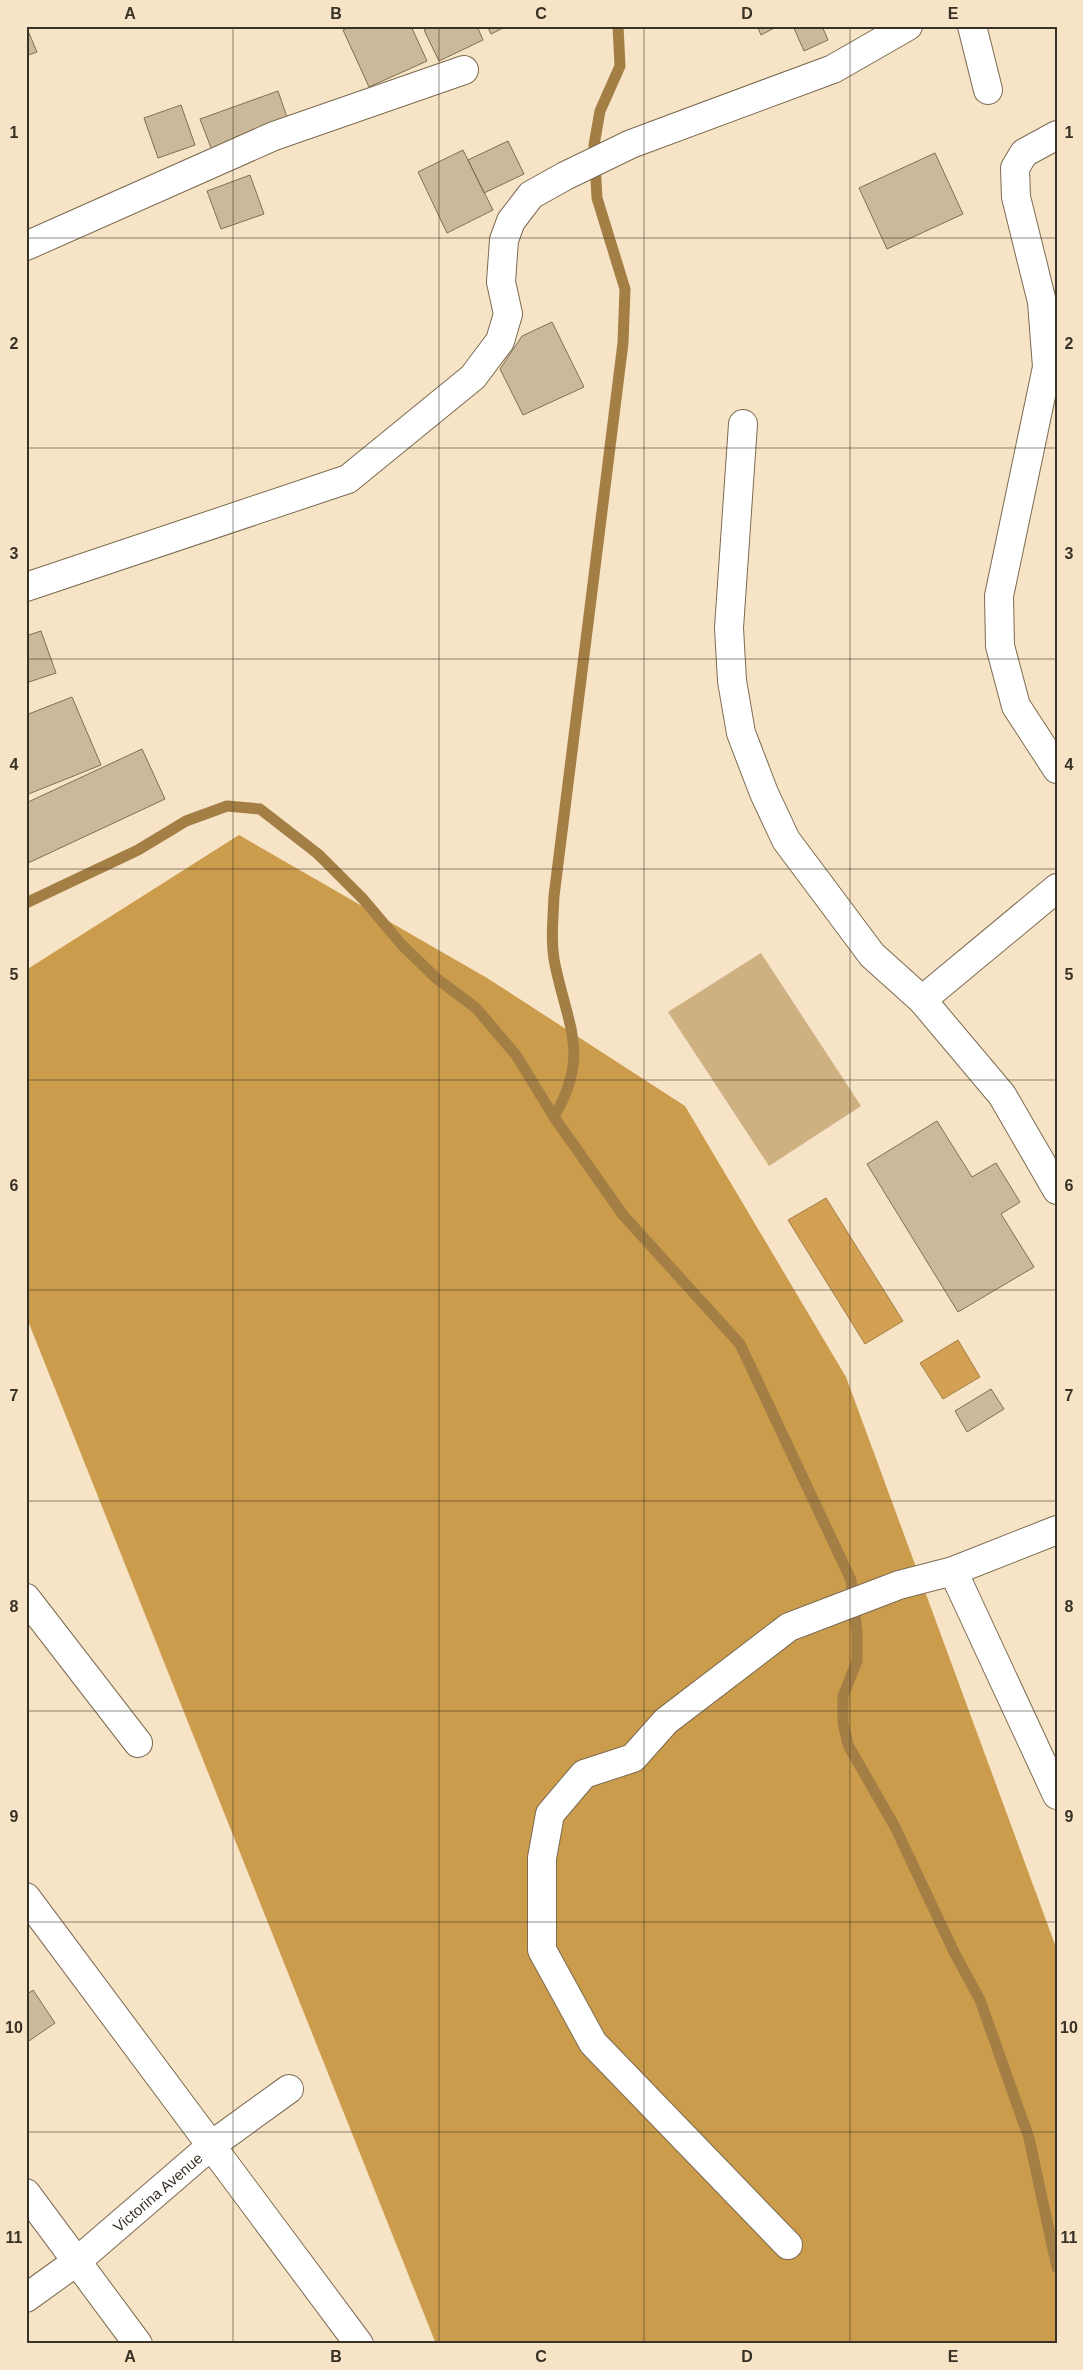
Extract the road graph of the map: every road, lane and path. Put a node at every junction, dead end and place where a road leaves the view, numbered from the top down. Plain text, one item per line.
1 (908, 26) edge
2 (972, 26) edge
3 (464, 70) dead end
4 (988, 90) dead end
5 (1057, 134) edge
6 (26, 246) edge
7 (743, 424) dead end
8 (26, 587) edge
9 (1057, 769) edge
10 (1057, 888) edge
11 (922, 1000) junction
12 (1057, 1190) edge
13 (1057, 1530) edge
14 (953, 1571) junction
15 (26, 1598) edge
16 (138, 1743) dead end
17 (1057, 1795) edge
18 (26, 1897) edge
19 (288, 2089) dead end
20 (212, 2144) junction
21 (26, 2193) edge
22 (788, 2245) dead end
23 (76, 2262) junction
24 (26, 2298) edge
25 (138, 2344) edge
26 (359, 2344) edge

1 - 8 street
2 - 4 street
3 - 6 street
5 - 9 street
7 - 11 street
10 - 11 street
11 - 12 street
13 - 14 street
14 - 17 street
14 - 22 street
15 - 16 street
18 - 20 street
19 - 20 street, Victorina Avenue
20 - 23 street, Victorina Avenue
20 - 26 street
21 - 23 street
23 - 24 street, Victorina Avenue
23 - 25 street

